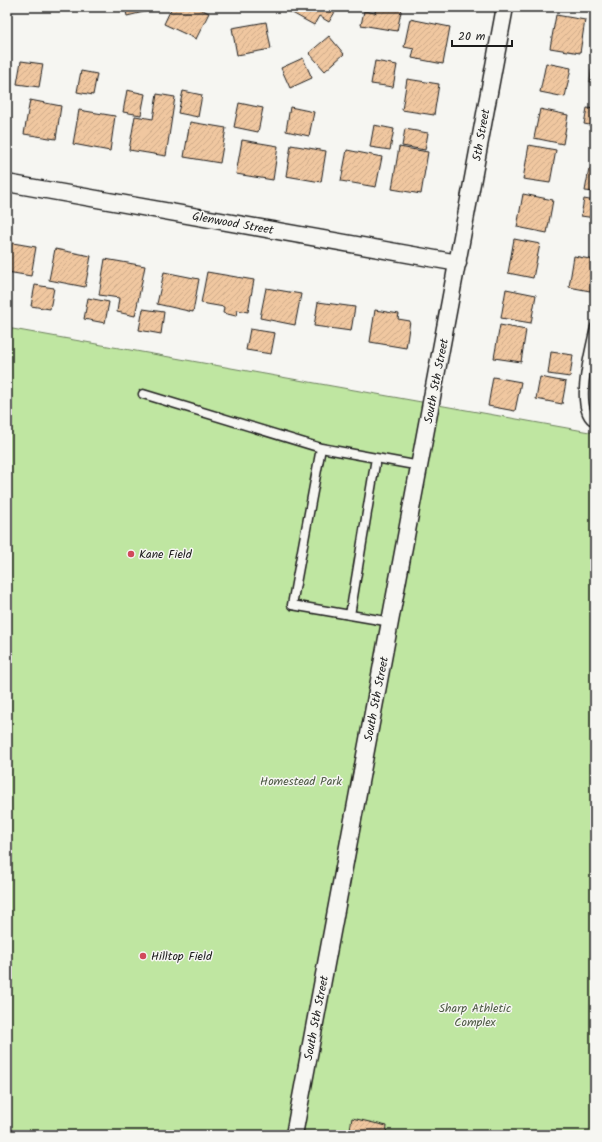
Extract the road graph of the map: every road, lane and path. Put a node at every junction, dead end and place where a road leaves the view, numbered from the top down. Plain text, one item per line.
1 (505, 7) edge
2 (7, 183) edge
3 (458, 263) junction
4 (595, 327) edge
5 (143, 394) dead end
6 (595, 422) edge
7 (321, 448) junction
8 (376, 458) junction
9 (420, 466) junction
10 (350, 615) junction
11 (391, 622) junction
12 (294, 1135) edge

1 - 3 street, 5th Street
2 - 3 street, Glenwood Street
3 - 9 street, South 5th Street
4 - 6 lane
5 - 7 lane
7 - 8 lane
7 - 10 lane
8 - 9 lane
8 - 10 lane
9 - 11 street, South 5th Street
10 - 11 lane
11 - 12 street, South 5th Street

